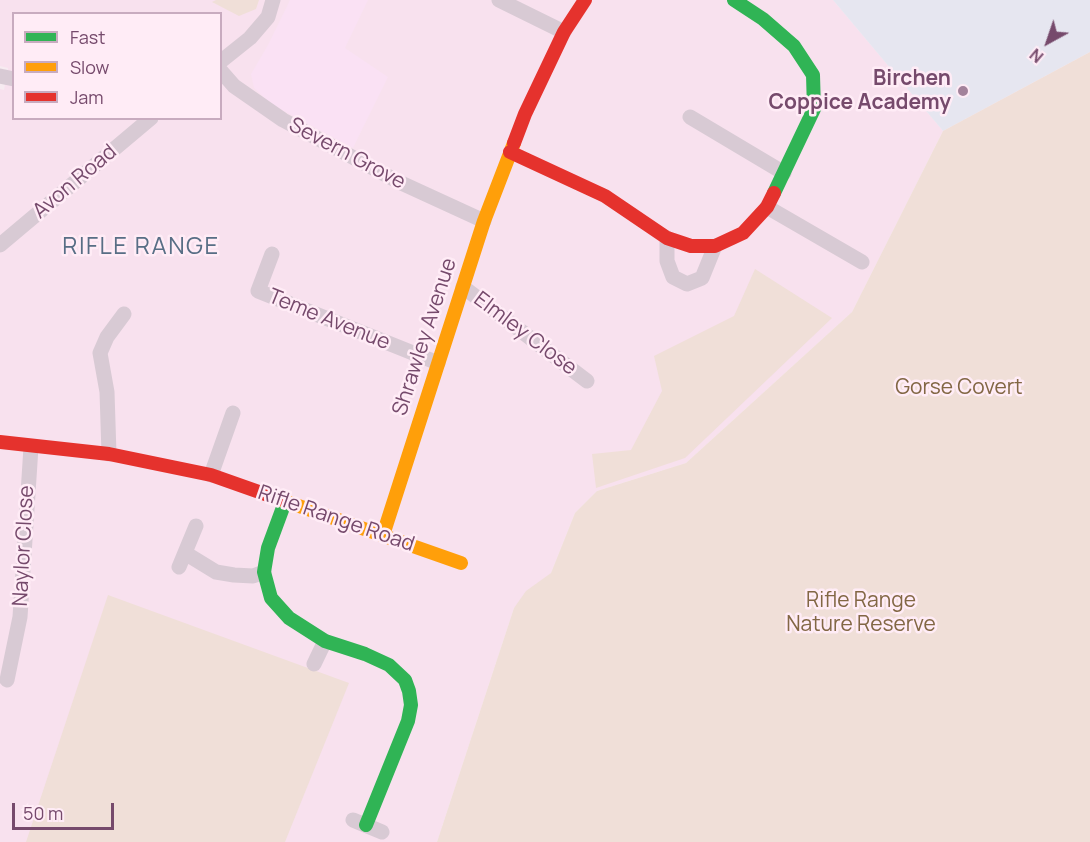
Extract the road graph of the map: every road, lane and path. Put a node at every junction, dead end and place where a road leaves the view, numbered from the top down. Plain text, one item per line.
1 (273, 0) edge
2 (499, 0) edge
3 (585, 0) edge
4 (734, 0) edge
5 (564, 32) junction
6 (222, 60) edge
7 (222, 72) edge
8 (690, 117) dead end
9 (132, 124) edge
10 (510, 152) junction
11 (784, 173) junction
12 (767, 207) junction
13 (484, 221) junction
14 (667, 238) junction
15 (0, 245) edge
16 (715, 246) junction
17 (272, 254) dead end
18 (862, 262) dead end
19 (463, 288) junction
20 (124, 314) dead end
21 (438, 363) junction
22 (586, 381) dead end
23 (233, 413) dead end
24 (0, 442) edge
25 (31, 447) junction
26 (109, 454) junction
27 (211, 475) junction
28 (285, 502) junction
29 (196, 526) dead end
30 (382, 536) junction
31 (461, 563) dead end
32 (264, 572) junction
33 (325, 641) junction
34 (314, 664) dead end
35 (7, 680) dead end
36 (359, 823) joint
37 (382, 832) dead end

1 - 6 street
2 - 5 street
3 - 5 street, Shrawley Avenue
4 - 11 street
5 - 10 street, Shrawley Avenue
7 - 13 street, Severn Grove
8 - 11 street
9 - 15 street, Avon Road
10 - 13 street, Shrawley Avenue
10 - 14 street
11 - 12 street
12 - 16 street
12 - 18 street
13 - 19 street, Shrawley Avenue
14 - 16 street
14 - 16 street
17 - 21 street, Teme Avenue
19 - 21 street, Shrawley Avenue
19 - 22 street, Elmley Close
20 - 26 street
21 - 30 street, Shrawley Avenue
23 - 27 street
24 - 25 street, Rifle Range Road
25 - 26 street, Rifle Range Road
25 - 35 street, Naylor Close
26 - 27 street, Rifle Range Road
27 - 28 street, Rifle Range Road
28 - 30 street, Rifle Range Road
28 - 32 street
29 - 32 street
30 - 31 street, Rifle Range Road
32 - 33 street
33 - 34 street
33 - 36 street
36 - 37 street

